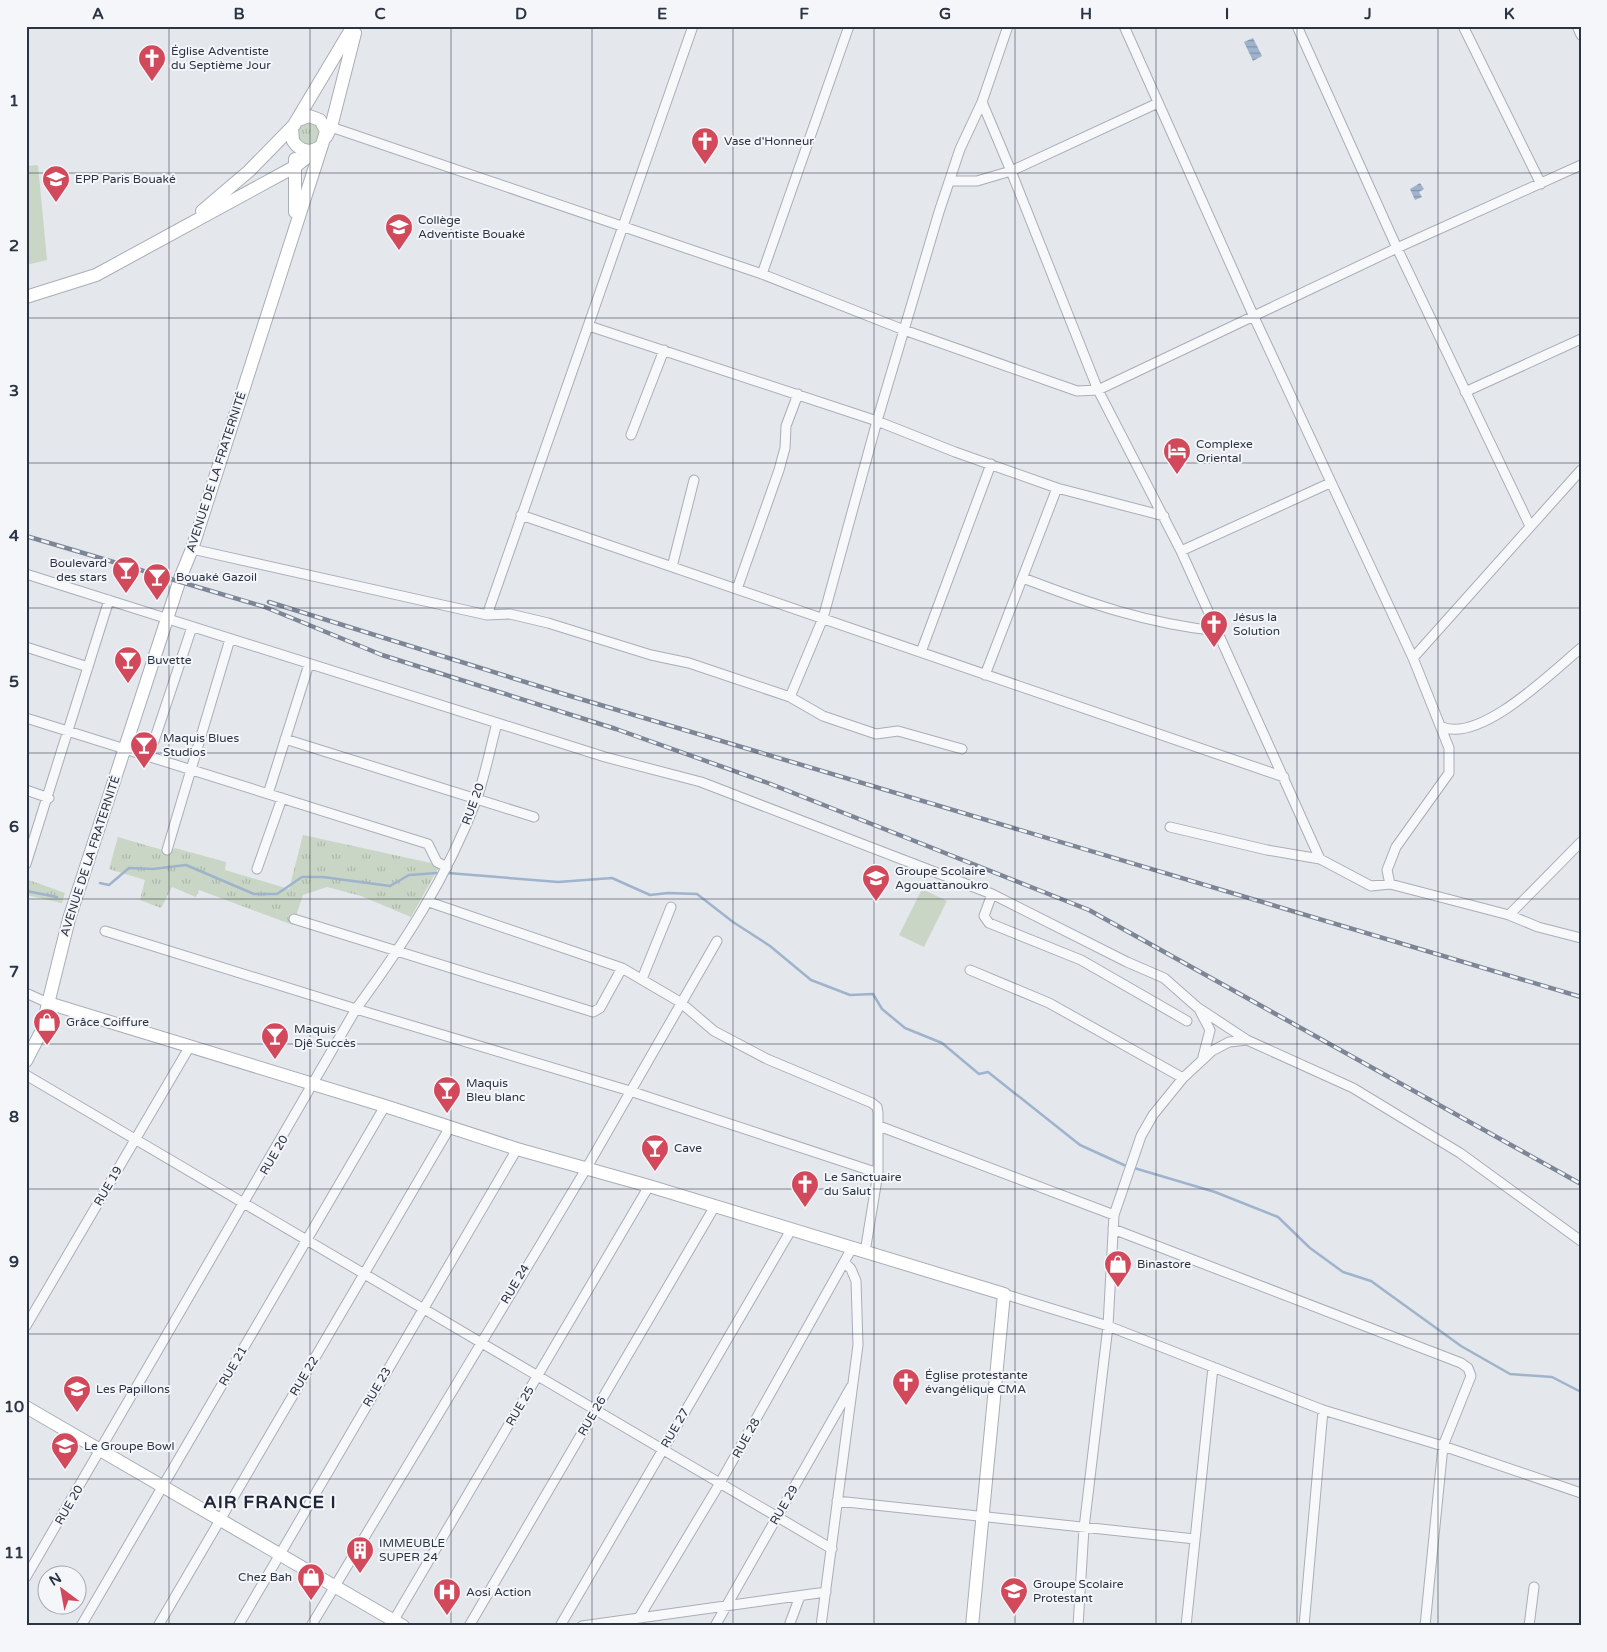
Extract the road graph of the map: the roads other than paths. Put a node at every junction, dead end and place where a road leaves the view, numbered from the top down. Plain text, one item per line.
1 (355, 26) edge
2 (693, 26) edge
3 (849, 26) edge
4 (1008, 26) edge
5 (1124, 26) edge
6 (1297, 26) edge
7 (1463, 26) edge
8 (1577, 26) edge
9 (1581, 35) edge
10 (982, 102) junction
11 (1158, 103) junction
12 (296, 122) junction
13 (324, 139) junction
14 (294, 143) junction
15 (1581, 165) edge
16 (296, 166) junction
17 (1011, 171) junction
18 (950, 181) junction
19 (1540, 184) junction
20 (191, 221) junction
21 (295, 224) junction
22 (622, 227) junction
23 (1397, 248) junction
24 (762, 274) junction
25 (26, 297) edge
26 (1254, 316) junction
27 (589, 326) junction
28 (904, 330) junction
29 (1581, 339) edge
30 (664, 350) junction
31 (1098, 390) junction
32 (1465, 392) junction
33 (798, 394) junction
34 (877, 421) junction
35 (632, 435) dead end
36 (991, 464) junction
37 (1581, 470) edge
38 (694, 480) dead end
39 (1330, 483) junction
40 (1057, 488) junction
41 (521, 515) junction
42 (1164, 516) junction
43 (1530, 526) junction
44 (192, 549) junction
45 (1181, 551) junction
46 (672, 567) junction
47 (26, 574) edge
48 (1023, 578) junction
49 (737, 590) junction
50 (110, 600) junction
51 (487, 615) junction
52 (824, 618) junction
53 (166, 620) junction
54 (192, 627) junction
55 (1218, 631) junction
56 (230, 639) junction
57 (26, 647) edge
58 (1581, 648) edge
59 (921, 652) junction
60 (1413, 658) junction
61 (309, 664) junction
62 (88, 667) junction
63 (985, 675) junction
64 (790, 697) junction
65 (26, 718) edge
66 (497, 723) junction
67 (1442, 727) junction
68 (68, 731) junction
69 (285, 739) junction
70 (124, 749) junction
71 (962, 749) dead end
72 (149, 756) junction
73 (191, 770) junction
74 (1284, 777) junction
75 (26, 790) edge
76 (268, 794) junction
77 (49, 798) junction
78 (282, 798) junction
79 (476, 800) junction
80 (534, 817) dead end
81 (1170, 827) dead end
82 (1581, 842) edge
83 (167, 850) dead end
84 (1320, 859) junction
85 (26, 864) edge
86 (447, 867) junction
87 (257, 869) dead end
88 (1390, 884) junction
89 (992, 894) junction
90 (429, 902) junction
91 (671, 907) dead end
92 (1508, 915) junction
93 (294, 919) dead end
94 (105, 931) dead end
95 (1581, 938) edge
96 (717, 941) dead end
97 (398, 952) junction
98 (622, 968) junction
99 (970, 970) dead end
100 (642, 979) junction
101 (26, 993) edge
102 (680, 1002) junction
103 (48, 1003) junction
104 (1197, 1007) junction
105 (356, 1009) junction
106 (1187, 1021) dead end
107 (1247, 1040) junction
108 (190, 1046) junction
109 (1202, 1060) junction
110 (26, 1061) edge
111 (26, 1075) edge
112 (1183, 1078) junction
113 (315, 1084) junction
114 (630, 1091) junction
115 (385, 1106) junction
116 (879, 1126) junction
117 (450, 1127) junction
118 (136, 1140) junction
119 (517, 1149) junction
120 (586, 1169) junction
121 (878, 1174) junction
122 (649, 1186) junction
123 (245, 1204) junction
124 (715, 1206) junction
125 (1114, 1215) junction
126 (1113, 1229) junction
127 (791, 1230) junction
128 (307, 1240) junction
129 (1581, 1241) edge
130 (852, 1248) junction
131 (865, 1252) junction
132 (845, 1263) junction
133 (364, 1274) junction
134 (1004, 1294) junction
135 (424, 1309) junction
136 (26, 1326) edge
137 (1108, 1326) junction
138 (480, 1342) junction
139 (1213, 1367) junction
140 (538, 1376) junction
141 (853, 1383) junction
142 (26, 1407) edge
143 (596, 1410) junction
144 (1324, 1410) junction
145 (1443, 1446) junction
146 (101, 1450) junction
147 (663, 1450) junction
148 (720, 1483) junction
149 (163, 1486) junction
150 (1581, 1493) edge
151 (837, 1501) junction
152 (984, 1516) junction
153 (778, 1517) junction
154 (220, 1519) junction
155 (1084, 1528) junction
156 (1195, 1539) junction
157 (832, 1549) junction
158 (280, 1554) junction
159 (26, 1577) edge
160 (336, 1587) junction
161 (1534, 1587) dead end
162 (826, 1592) junction
163 (800, 1596) junction
164 (726, 1606) junction
165 (637, 1622) edge
166 (396, 1624) edge
167 (81, 1626) edge
168 (158, 1626) edge
169 (238, 1626) edge
170 (311, 1626) edge
171 (469, 1626) edge
172 (560, 1626) edge
173 (582, 1626) edge
174 (714, 1626) edge
175 (789, 1626) edge
176 (821, 1626) edge
177 (972, 1626) edge
178 (1078, 1626) edge
179 (1186, 1626) edge
180 (1304, 1626) edge
181 (1425, 1626) edge
182 (1529, 1626) edge

1 - 12 street, AVENUE DE LA FRATERNITÉ
1 - 13 street, AVENUE DE LA FRATERNITÉ
2 - 22 street
3 - 24 street
4 - 10 street
5 - 11 street
6 - 23 street
7 - 19 street
8 - 9 street
10 - 17 street
10 - 18 street
11 - 17 street
11 - 26 street
12 - 13 street
12 - 14 street
12 - 20 street
13 - 14 street
13 - 16 street
13 - 21 street, AVENUE DE LA FRATERNITÉ
13 - 22 street
14 - 16 street, AVENUE DE LA FRATERNITÉ
15 - 19 street
16 - 20 street
16 - 21 street, AVENUE DE LA FRATERNITÉ
17 - 18 street
17 - 31 street
18 - 28 street
19 - 23 street
20 - 25 street
21 - 44 street, AVENUE DE LA FRATERNITÉ
22 - 24 street
22 - 27 street
23 - 26 street
23 - 32 street
24 - 28 street
26 - 31 street
26 - 39 street
27 - 30 street
27 - 41 street
28 - 31 street
28 - 34 street
29 - 32 street
30 - 33 street
30 - 35 street
31 - 42 street
32 - 43 street
33 - 34 street
33 - 49 street
34 - 36 street
34 - 52 street
36 - 40 street
36 - 59 street
37 - 43 street
38 - 46 street
39 - 45 street
39 - 60 street
40 - 42 street
40 - 48 street
41 - 46 street
41 - 51 street
42 - 45 street
43 - 60 street
44 - 51 street
44 - 53 street, AVENUE DE LA FRATERNITÉ
45 - 55 street
46 - 49 street
47 - 50 street
48 - 55 street
48 - 63 street
49 - 52 street
50 - 53 street
50 - 62 street
51 - 64 street
52 - 59 street
52 - 64 street
53 - 54 street
53 - 70 street, AVENUE DE LA FRATERNITÉ
54 - 56 street
54 - 72 street
55 - 74 street
56 - 61 street
56 - 73 street
57 - 62 street
58 - 67 street
59 - 63 street
60 - 67 street
61 - 66 street
61 - 69 street
62 - 68 street
63 - 74 street
64 - 71 street
65 - 68 street
66 - 79 street, RUE 20
66 - 89 street
67 - 88 street
68 - 70 street
68 - 77 street
69 - 76 street
69 - 79 street
70 - 72 street
70 - 103 street, AVENUE DE LA FRATERNITÉ
72 - 73 street
73 - 76 street
73 - 83 street
74 - 84 street
75 - 77 street
76 - 78 street
77 - 85 street
78 - 86 street
78 - 87 street
79 - 80 street
79 - 86 street, RUE 20
81 - 84 street
82 - 92 street
84 - 88 street
86 - 90 street, RUE 20
88 - 92 street
89 - 104 street
89 - 106 street
90 - 97 street, RUE 20
90 - 98 street
91 - 100 street
92 - 95 street
93 - 97 street
94 - 105 street
96 - 102 street, RUE 24
97 - 98 street
97 - 105 street, RUE 20
98 - 100 street
99 - 112 street
100 - 102 street
101 - 103 street
102 - 114 street, RUE 24
102 - 116 street
103 - 108 street
103 - 110 street, AVENUE DE LA FRATERNITÉ
104 - 107 street
104 - 109 street
105 - 113 street, RUE 20
105 - 114 street
107 - 109 street
107 - 129 street
108 - 113 street
108 - 118 street, RUE 19
109 - 112 street
111 - 118 street
112 - 125 street
113 - 115 street
113 - 123 street, RUE 20
114 - 120 street, RUE 24
114 - 121 street
115 - 117 street
115 - 128 street, RUE 21
116 - 121 street
116 - 125 street
117 - 119 street
117 - 133 street, RUE 22
118 - 123 street
118 - 136 street, RUE 19
119 - 120 street
119 - 135 street, RUE 23
120 - 122 street
120 - 138 street, RUE 24
121 - 131 street
122 - 124 street
122 - 140 street, RUE 25
123 - 128 street
123 - 146 street, RUE 20
124 - 127 street
124 - 143 street, RUE 26
125 - 126 street
126 - 137 street
126 - 145 street
127 - 130 street
127 - 147 street, RUE 27
128 - 133 street
128 - 149 street, RUE 21
130 - 131 street
130 - 132 street, RUE 28
131 - 134 street
132 - 141 street
132 - 148 street, RUE 28
133 - 135 street
133 - 154 street, RUE 22
134 - 137 street
134 - 152 street
135 - 138 street
135 - 158 street, RUE 23
137 - 139 street
137 - 155 street
138 - 140 street
138 - 160 street, RUE 24
139 - 144 street
139 - 156 street
140 - 143 street
140 - 166 street, RUE 25
141 - 151 street
141 - 153 street, RUE 29
142 - 146 street
143 - 147 street
143 - 171 street, RUE 26
144 - 145 street
144 - 180 street
145 - 150 street
145 - 181 street
146 - 149 street
146 - 159 street, RUE 20
147 - 148 street
147 - 172 street, RUE 27
148 - 153 street
148 - 165 street, RUE 28
149 - 154 street
149 - 167 street, RUE 21
151 - 152 street
151 - 157 street
152 - 155 street
152 - 177 street
153 - 157 street
153 - 164 street, RUE 29
154 - 158 street
154 - 168 street, RUE 22
155 - 156 street
155 - 178 street
156 - 179 street
157 - 162 street
158 - 160 street
158 - 169 street, RUE 23
160 - 166 street
160 - 170 street, RUE 24
161 - 182 street
162 - 163 street
162 - 176 street
163 - 164 street
163 - 175 street
164 - 165 street
164 - 174 street, RUE 29
165 - 173 street

